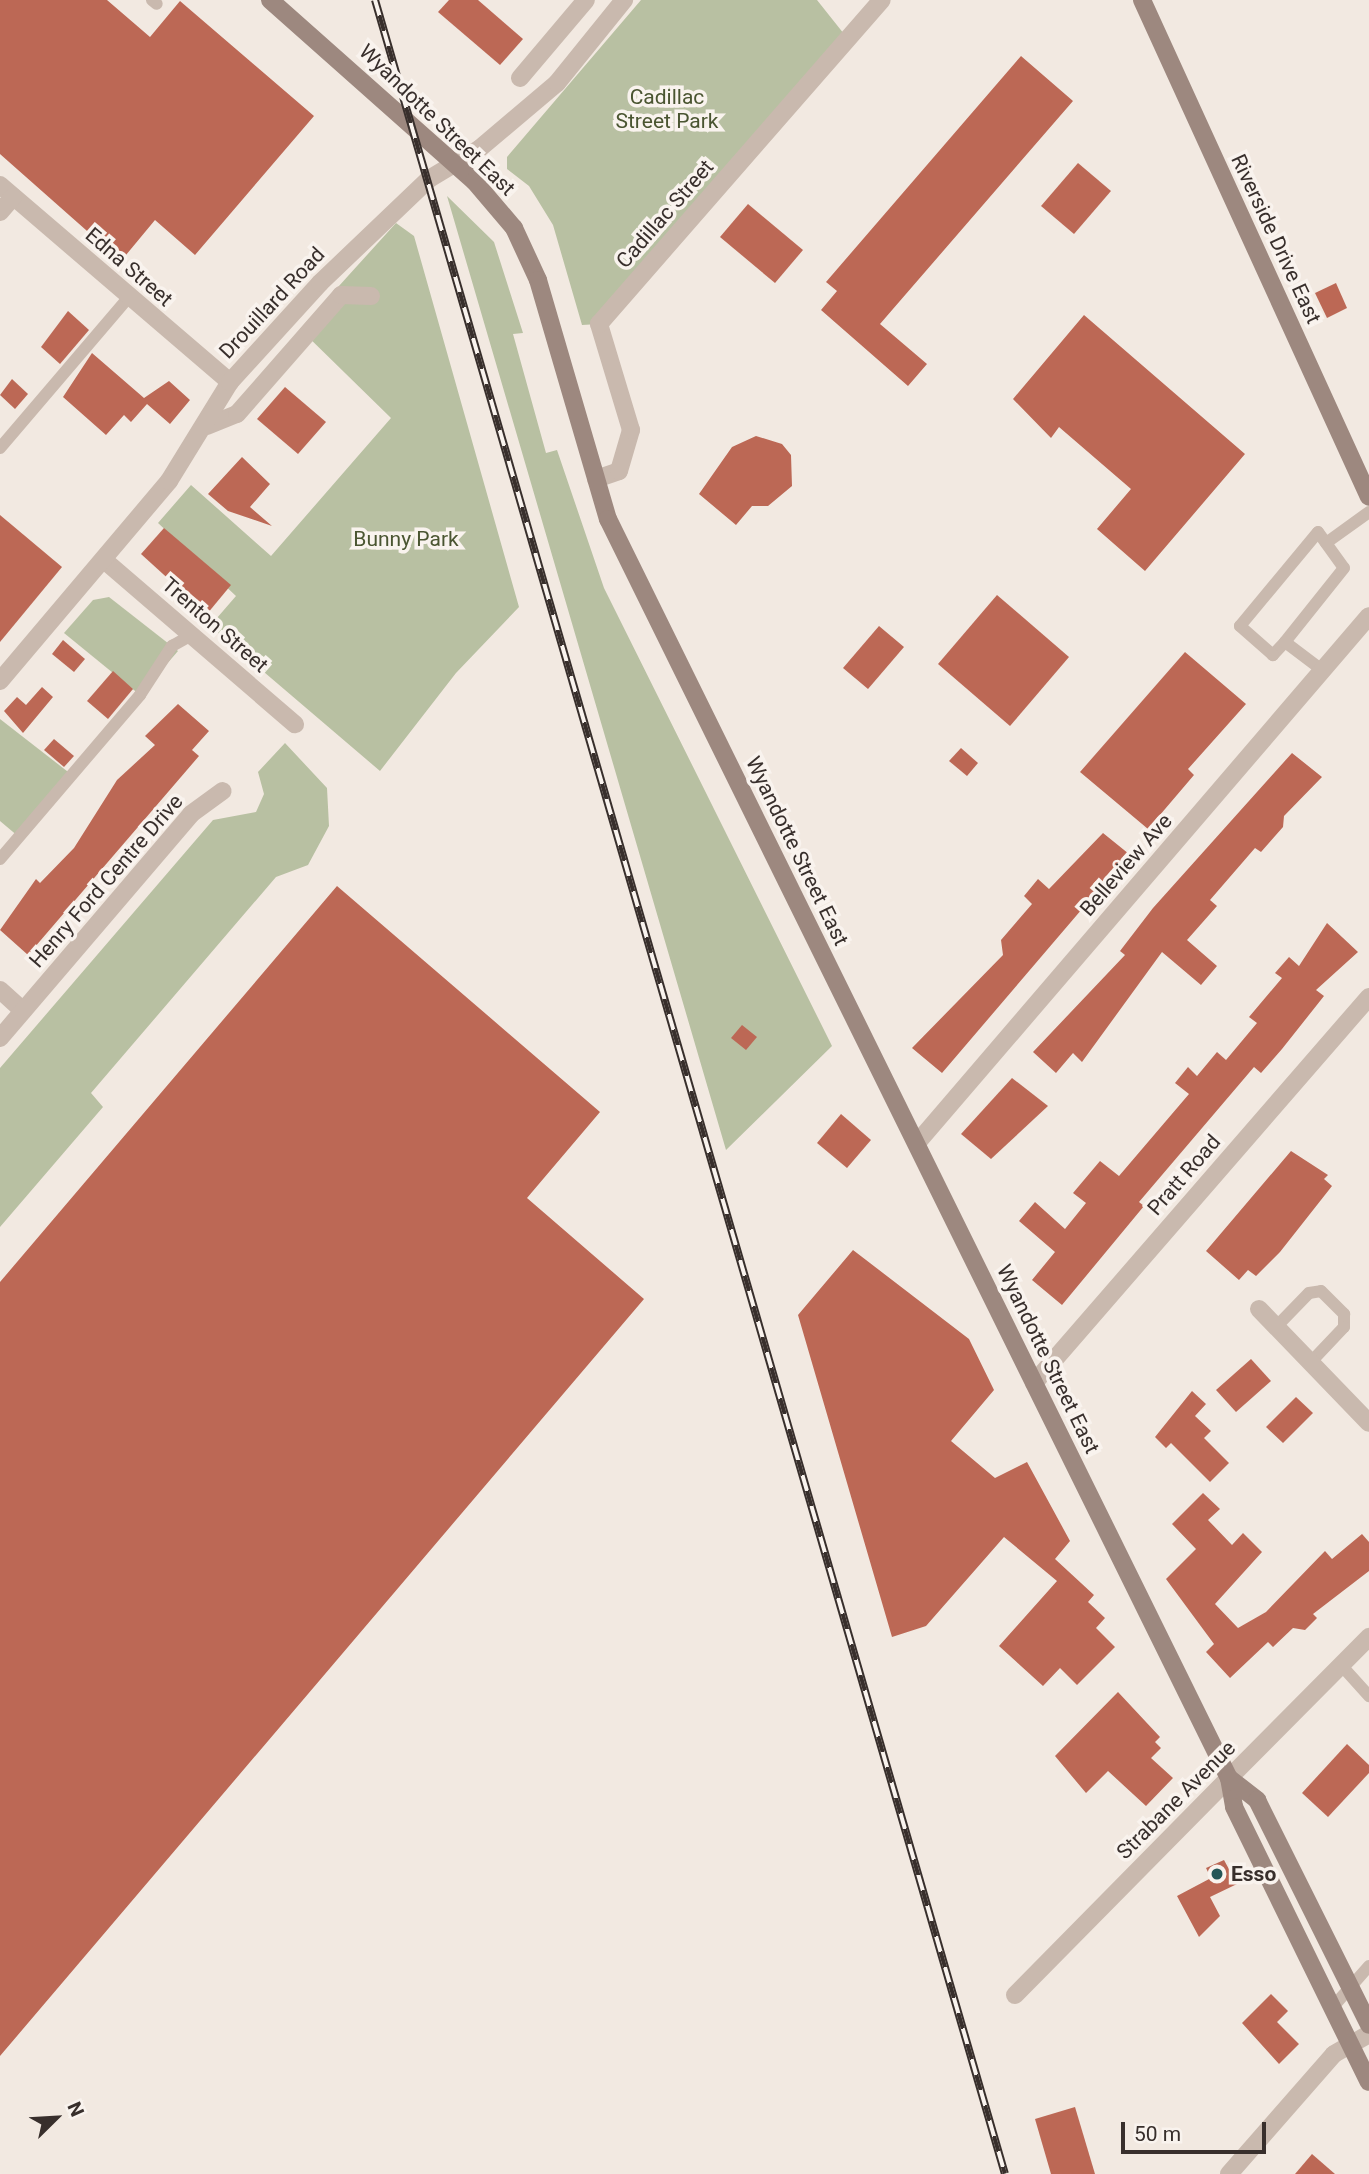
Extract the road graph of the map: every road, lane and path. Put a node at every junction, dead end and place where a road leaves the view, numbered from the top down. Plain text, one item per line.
1 (270, 0) edge
2 (586, 0) edge
3 (624, 0) edge
4 (882, 0) edge
5 (1142, 0) edge
6 (520, 79) dead end
7 (452, 162) junction
8 (6, 191) edge
9 (0, 212) edge
10 (372, 296) dead end
11 (129, 298) junction
12 (230, 383) junction
13 (207, 426) junction
14 (0, 449) edge
15 (596, 479) junction
16 (1369, 497) edge
17 (1369, 512) edge
18 (1326, 543) junction
19 (104, 560) junction
20 (1369, 615) edge
21 (192, 635) junction
22 (1285, 642) junction
23 (1322, 670) junction
24 (0, 681) edge
25 (295, 724) dead end
26 (223, 791) dead end
27 (0, 859) edge
28 (0, 990) edge
29 (1369, 997) edge
30 (23, 1011) junction
31 (0, 1038) edge
32 (917, 1143) junction
33 (1259, 1309) dead end
34 (1276, 1327) junction
35 (1310, 1363) junction
36 (1034, 1382) junction
37 (1369, 1423) edge
38 (1369, 1637) edge
39 (1341, 1665) junction
40 (1369, 1696) edge
41 (1230, 1778) junction
42 (1369, 1966) edge
43 (1350, 1988) junction
44 (1016, 1994) dead end
45 (1332, 2008) junction
46 (1369, 2025) edge
47 (1369, 2034) edge
48 (1350, 2044) junction
49 (1369, 2082) edge
50 (1229, 2174) edge

1 - 7 main road, Wyandotte Street East
2 - 6 street
3 - 7 street, Drouillard Road
4 - 15 street, Cadillac Street
5 - 16 main road, Riverside Drive East
7 - 12 street, Drouillard Road
7 - 15 main road, Wyandotte Street East
8 - 9 street
8 - 11 street, Edna Street
10 - 13 street
11 - 12 street, Edna Street
11 - 14 lane
12 - 13 street, Drouillard Road
13 - 19 street, Drouillard Road
15 - 32 main road, Wyandotte Street East
17 - 18 lane
18 - 22 lane
18 - 22 lane
19 - 21 street, Trenton Street
19 - 24 street, Drouillard Road
20 - 23 street, Belleview Ave
21 - 25 street, Trenton Street
21 - 27 lane
22 - 23 lane
23 - 32 street, Belleview Ave
26 - 30 street, Henry Ford Centre Drive
28 - 30 street
29 - 36 street, Pratt Road
30 - 31 street, Henry Ford Centre Drive
32 - 36 main road, Wyandotte Street East
33 - 34 street
34 - 35 street
34 - 35 lane
35 - 37 street
36 - 41 main road, Wyandotte Street East
38 - 39 street, Strabane Avenue
39 - 40 lane
39 - 41 street, Strabane Avenue
41 - 43 main road, Wyandotte Street East
41 - 44 street, Strabane Avenue
41 - 45 main road, Wyandotte Street East
42 - 43 lane
43 - 45 lane
43 - 46 main road, Wyandotte Street East
45 - 48 main road, Wyandotte Street East
47 - 48 street
48 - 49 main road, Wyandotte Street East
48 - 50 street

